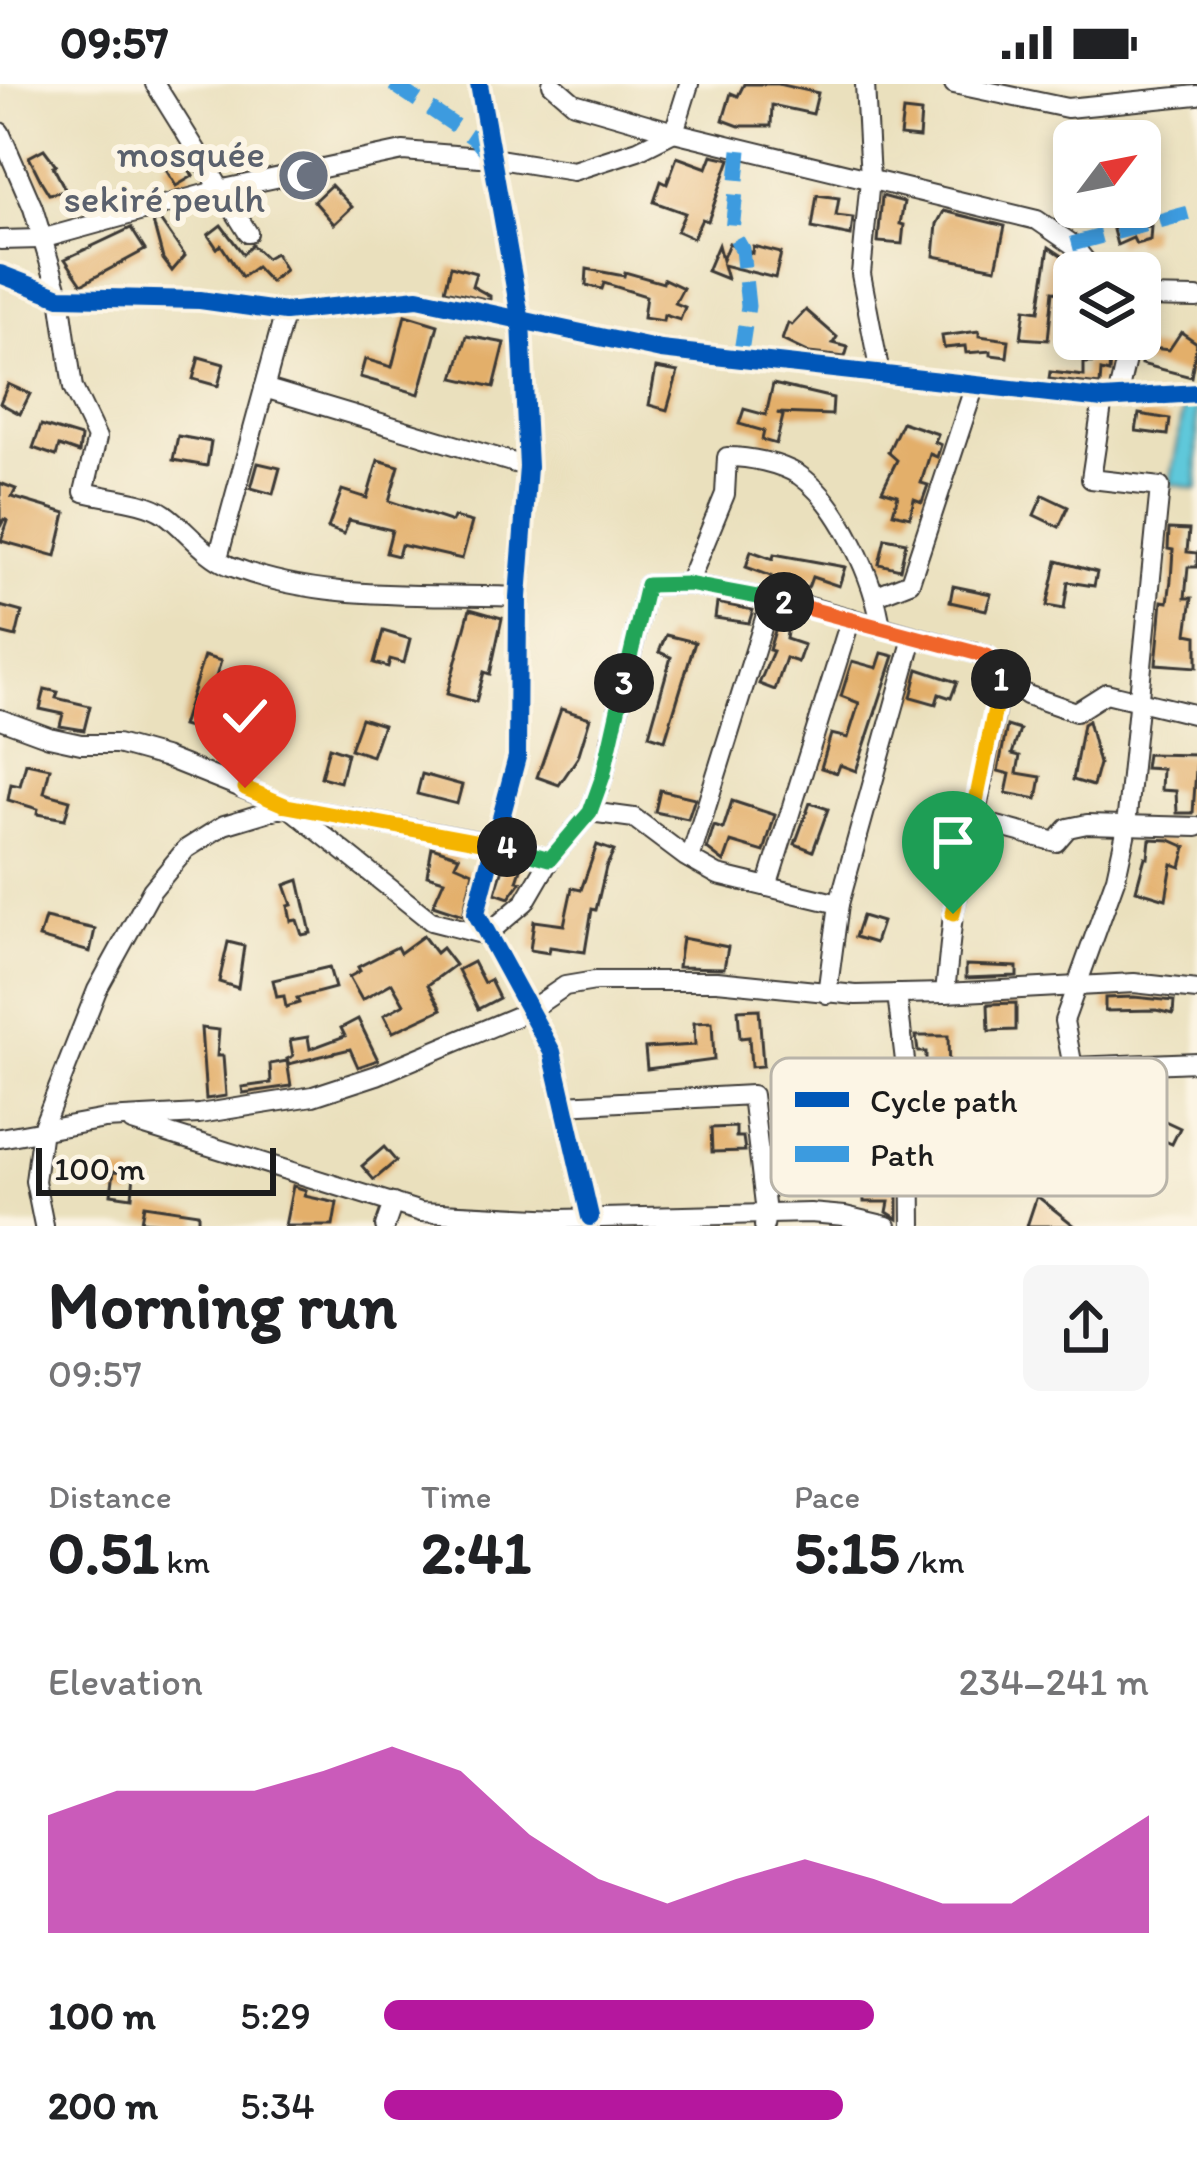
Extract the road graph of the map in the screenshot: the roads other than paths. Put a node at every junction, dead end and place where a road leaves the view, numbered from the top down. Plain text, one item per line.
1 (154, 84) edge
2 (479, 84) edge
3 (552, 84) edge
4 (689, 84) edge
5 (866, 84) edge
6 (954, 84) edge
7 (1197, 95) edge
8 (0, 132) edge
9 (674, 132) junction
10 (493, 158) junction
11 (870, 179) junction
12 (219, 190) junction
13 (248, 233) dead end
14 (41, 238) junction
15 (0, 240) edge
16 (1078, 252) edge
17 (0, 274) edge
18 (60, 297) junction
19 (1161, 297) edge
20 (1197, 298) edge
21 (285, 312) junction
22 (521, 322) junction
23 (1125, 360) edge
24 (880, 374) junction
25 (975, 385) junction
26 (264, 388) junction
27 (1197, 393) edge
28 (1110, 398) junction
29 (528, 467) junction
30 (218, 559) junction
31 (688, 584) junction
32 (877, 595) junction
33 (518, 597) junction
34 (771, 599) junction
35 (851, 619) junction
36 (881, 628) junction
37 (914, 638) junction
38 (1002, 675) junction
39 (1142, 701) junction
40 (1197, 715) edge
41 (0, 719) edge
42 (287, 806) junction
43 (590, 812) junction
44 (975, 820) junction
45 (1127, 824) junction
46 (1197, 826) edge
47 (495, 844) junction
48 (550, 859) junction
49 (690, 859) junction
50 (767, 887) junction
51 (838, 904) junction
52 (486, 935) junction
53 (1078, 986) junction
54 (1197, 990) edge
55 (945, 993) junction
56 (827, 994) junction
57 (897, 994) junction
58 (526, 1012) junction
59 (905, 1058) edge
60 (1071, 1058) edge
61 (1197, 1062) edge
62 (1167, 1063) edge
63 (564, 1105) junction
64 (116, 1117) junction
65 (42, 1129) junction
66 (0, 1138) edge
67 (912, 1196) edge
68 (392, 1203) junction
69 (590, 1217) junction
70 (765, 1219) edge
71 (470, 1221) edge
72 (667, 1221) edge
73 (537, 1222) edge
74 (44, 1226) edge
75 (386, 1226) edge
76 (887, 1226) edge
77 (912, 1226) edge

1 - 12 street
2 - 10 street
3 - 9 street
4 - 9 street
5 - 11 street
6 - 7 street
8 - 14 street
9 - 10 street
9 - 11 street
10 - 12 street
10 - 22 street
11 - 16 street
11 - 24 street
12 - 13 street
12 - 14 street
14 - 15 street
14 - 18 street
17 - 18 street
18 - 21 street
18 - 30 street
19 - 20 street
21 - 22 street
21 - 26 street
22 - 24 street
22 - 29 street
23 - 28 street
24 - 25 street
25 - 28 street
25 - 32 street
26 - 29 street
26 - 30 street
27 - 28 street
28 - 39 street
29 - 33 street
30 - 33 street
31 - 32 street
31 - 34 street
31 - 43 street
32 - 36 street
33 - 47 street
34 - 35 street
34 - 49 street
35 - 36 street
35 - 50 street
36 - 37 street
37 - 38 street
37 - 51 street
38 - 39 street
38 - 44 street
39 - 40 street
39 - 45 street
41 - 42 street
42 - 47 street
42 - 52 street
42 - 65 street
43 - 48 street
43 - 49 street
44 - 45 street
44 - 55 street
45 - 46 street
45 - 53 street
47 - 48 street
47 - 52 street
48 - 52 street
49 - 50 street
50 - 51 street
51 - 56 street
52 - 58 street
53 - 54 street
53 - 55 street
53 - 60 street
55 - 57 street
56 - 57 street
56 - 58 street
57 - 59 street
58 - 63 street
58 - 64 street
61 - 62 street
63 - 69 street
63 - 70 street
64 - 65 street
64 - 68 street
65 - 66 street
65 - 74 street
67 - 77 street
68 - 71 street
68 - 75 street
69 - 72 street
69 - 73 street
70 - 72 street
70 - 76 street
71 - 73 street

